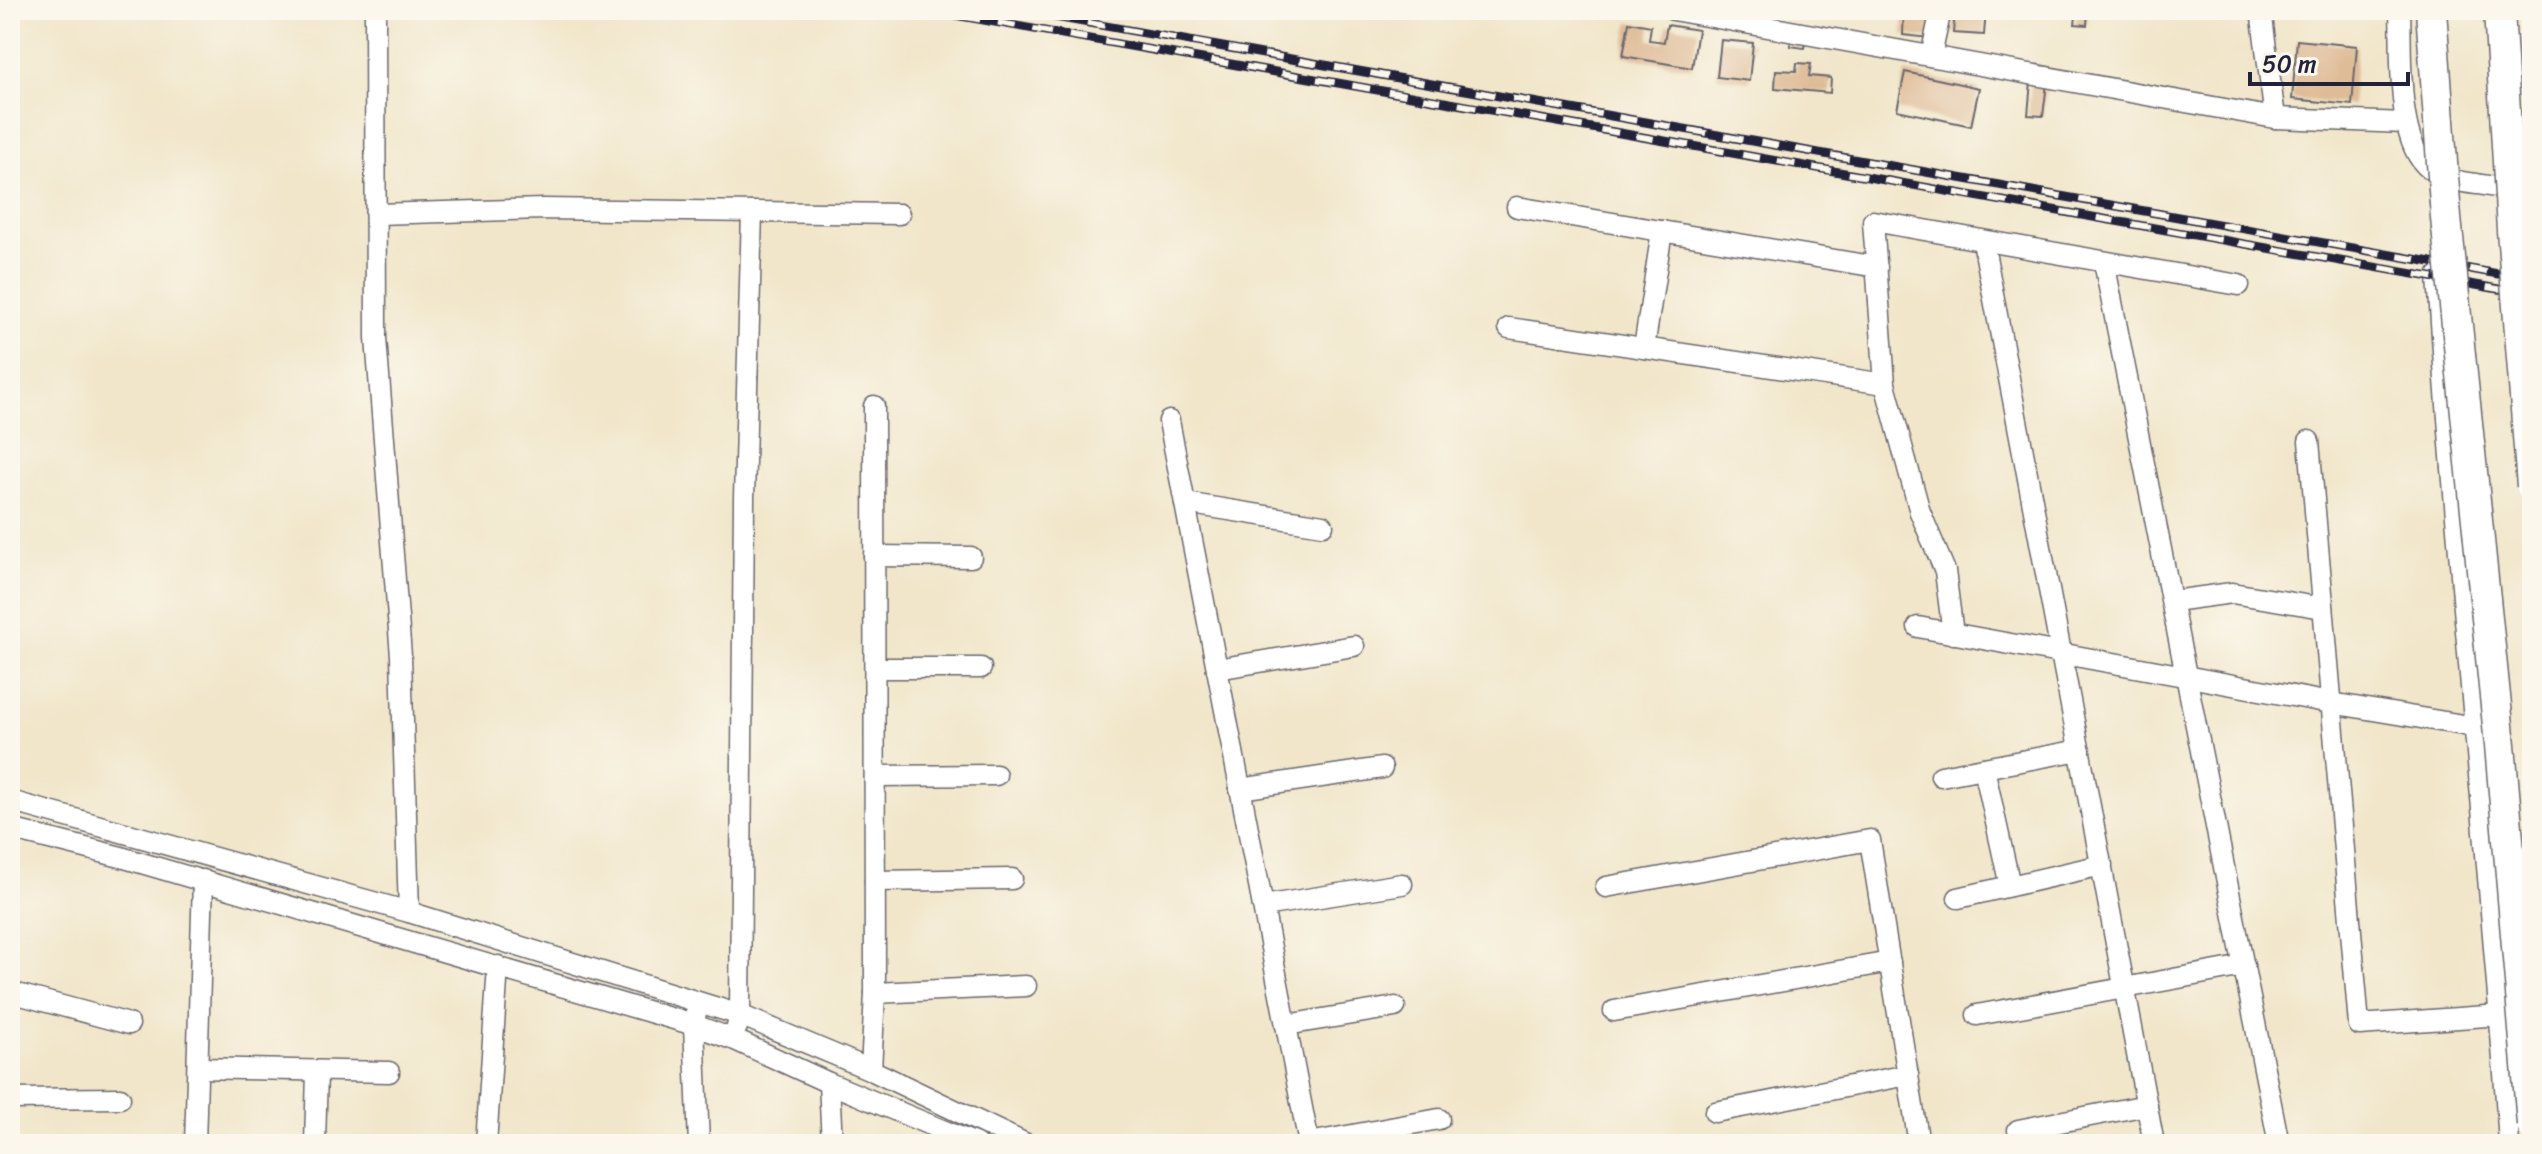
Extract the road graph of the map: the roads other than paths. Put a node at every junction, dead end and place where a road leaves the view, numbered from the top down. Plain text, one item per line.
1 (375, 10) edge
2 (1673, 10) edge
3 (1941, 10) edge
4 (2261, 10) edge
5 (2400, 10) edge
6 (2431, 10) edge
7 (2499, 10) edge
8 (1931, 56) junction
9 (2275, 118) junction
10 (2405, 123) junction
11 (2428, 168) junction
12 (2532, 190) edge
13 (1517, 207) dead end
14 (752, 212) junction
15 (377, 214) junction
16 (899, 214) dead end
17 (1662, 231) junction
18 (1983, 241) junction
19 (2104, 262) junction
20 (1877, 267) junction
21 (2239, 285) dead end
22 (1509, 328) dead end
23 (1644, 348) junction
24 (1885, 384) junction
25 (874, 406) dead end
26 (1169, 421) dead end
27 (2309, 441) dead end
28 (2532, 486) edge
29 (1185, 503) junction
30 (1323, 525) dead end
31 (874, 556) junction
32 (971, 557) dead end
33 (2173, 601) junction
34 (2323, 608) junction
35 (1918, 627) dead end
36 (1953, 634) junction
37 (1354, 646) dead end
38 (2062, 654) junction
39 (875, 668) junction
40 (981, 668) dead end
41 (1217, 669) junction
42 (2188, 677) junction
43 (2331, 703) junction
44 (2475, 727) junction
45 (2080, 750) junction
46 (1382, 768) dead end
47 (1984, 768) junction
48 (996, 775) dead end
49 (875, 776) junction
50 (1941, 776) dead end
51 (1240, 789) junction
52 (10, 801) edge
53 (10, 829) edge
54 (2102, 865) junction
55 (1012, 879) dead end
56 (203, 880) junction
57 (875, 881) junction
58 (1402, 884) dead end
59 (2010, 886) junction
60 (1606, 887) dead end
61 (1958, 898) dead end
62 (1263, 906) junction
63 (409, 912) junction
64 (1890, 962) junction
65 (498, 966) junction
66 (2244, 966) junction
67 (1026, 986) dead end
68 (2125, 988) junction
69 (10, 992) edge
70 (875, 993) junction
71 (698, 1002) junction
72 (1395, 1007) dead end
73 (1614, 1011) dead end
74 (740, 1015) junction
75 (1977, 1015) dead end
76 (2501, 1015) junction
77 (129, 1024) dead end
78 (694, 1025) junction
79 (1286, 1025) junction
80 (735, 1040) junction
81 (198, 1068) junction
82 (871, 1070) junction
83 (317, 1071) junction
84 (389, 1072) dead end
85 (1908, 1075) junction
86 (829, 1083) junction
87 (120, 1098) dead end
88 (10, 1099) edge
89 (2147, 1105) junction
90 (1715, 1112) dead end
91 (1439, 1119) dead end
92 (2532, 1124) edge
93 (2018, 1130) dead end
94 (969, 1142) edge
95 (195, 1144) edge
96 (315, 1144) edge
97 (486, 1144) edge
98 (699, 1144) edge
99 (832, 1144) edge
100 (1026, 1144) edge
101 (1309, 1144) edge
102 (1919, 1144) edge
103 (2154, 1144) edge
104 (2279, 1144) edge
105 (2509, 1144) edge

1 - 15 street
2 - 8 street
3 - 8 street
4 - 9 street
5 - 10 street
6 - 92 highway, bridge
7 - 28 highway, bridge
8 - 9 street
9 - 10 street
10 - 11 street
11 - 12 street
11 - 44 street
13 - 17 street
14 - 15 street
14 - 16 street
14 - 74 street
15 - 63 street
17 - 20 street
17 - 23 street
18 - 19 street
18 - 20 street
18 - 38 street
19 - 21 street
19 - 33 street
20 - 24 street
22 - 23 street
23 - 24 street
24 - 36 street
25 - 31 street
26 - 29 street
27 - 34 street
29 - 30 street
29 - 41 street
31 - 32 street
31 - 39 street
33 - 34 street
33 - 42 street
34 - 43 street
35 - 36 street
36 - 38 street
37 - 41 street
38 - 42 street
38 - 45 street
39 - 40 street
39 - 49 street
41 - 51 street
42 - 43 street
42 - 66 street
43 - 44 street
43 - 76 street
44 - 76 street
45 - 47 street
45 - 54 street
46 - 51 street
47 - 50 street
47 - 59 street
48 - 49 street
49 - 57 street
51 - 62 street
52 - 63 street
53 - 56 street
54 - 59 street
54 - 68 street
55 - 57 street
56 - 65 street
56 - 81 street
57 - 70 street
58 - 62 street
59 - 61 street
60 - 64 street
62 - 79 street
63 - 71 street
64 - 73 street
64 - 85 street
65 - 78 street
65 - 97 street
66 - 68 street
66 - 104 street
67 - 70 street
68 - 75 street
68 - 89 street
69 - 77 street
70 - 82 street
71 - 74 street
71 - 78 street
72 - 79 street
74 - 80 street
74 - 82 street
76 - 105 street
78 - 80 street
78 - 98 street
79 - 101 street
80 - 86 street
81 - 83 street
81 - 95 street
82 - 100 street
83 - 84 street
83 - 96 street
85 - 90 street
85 - 102 street
86 - 94 street
86 - 99 street
87 - 88 street
89 - 93 street
89 - 103 street
91 - 101 street

